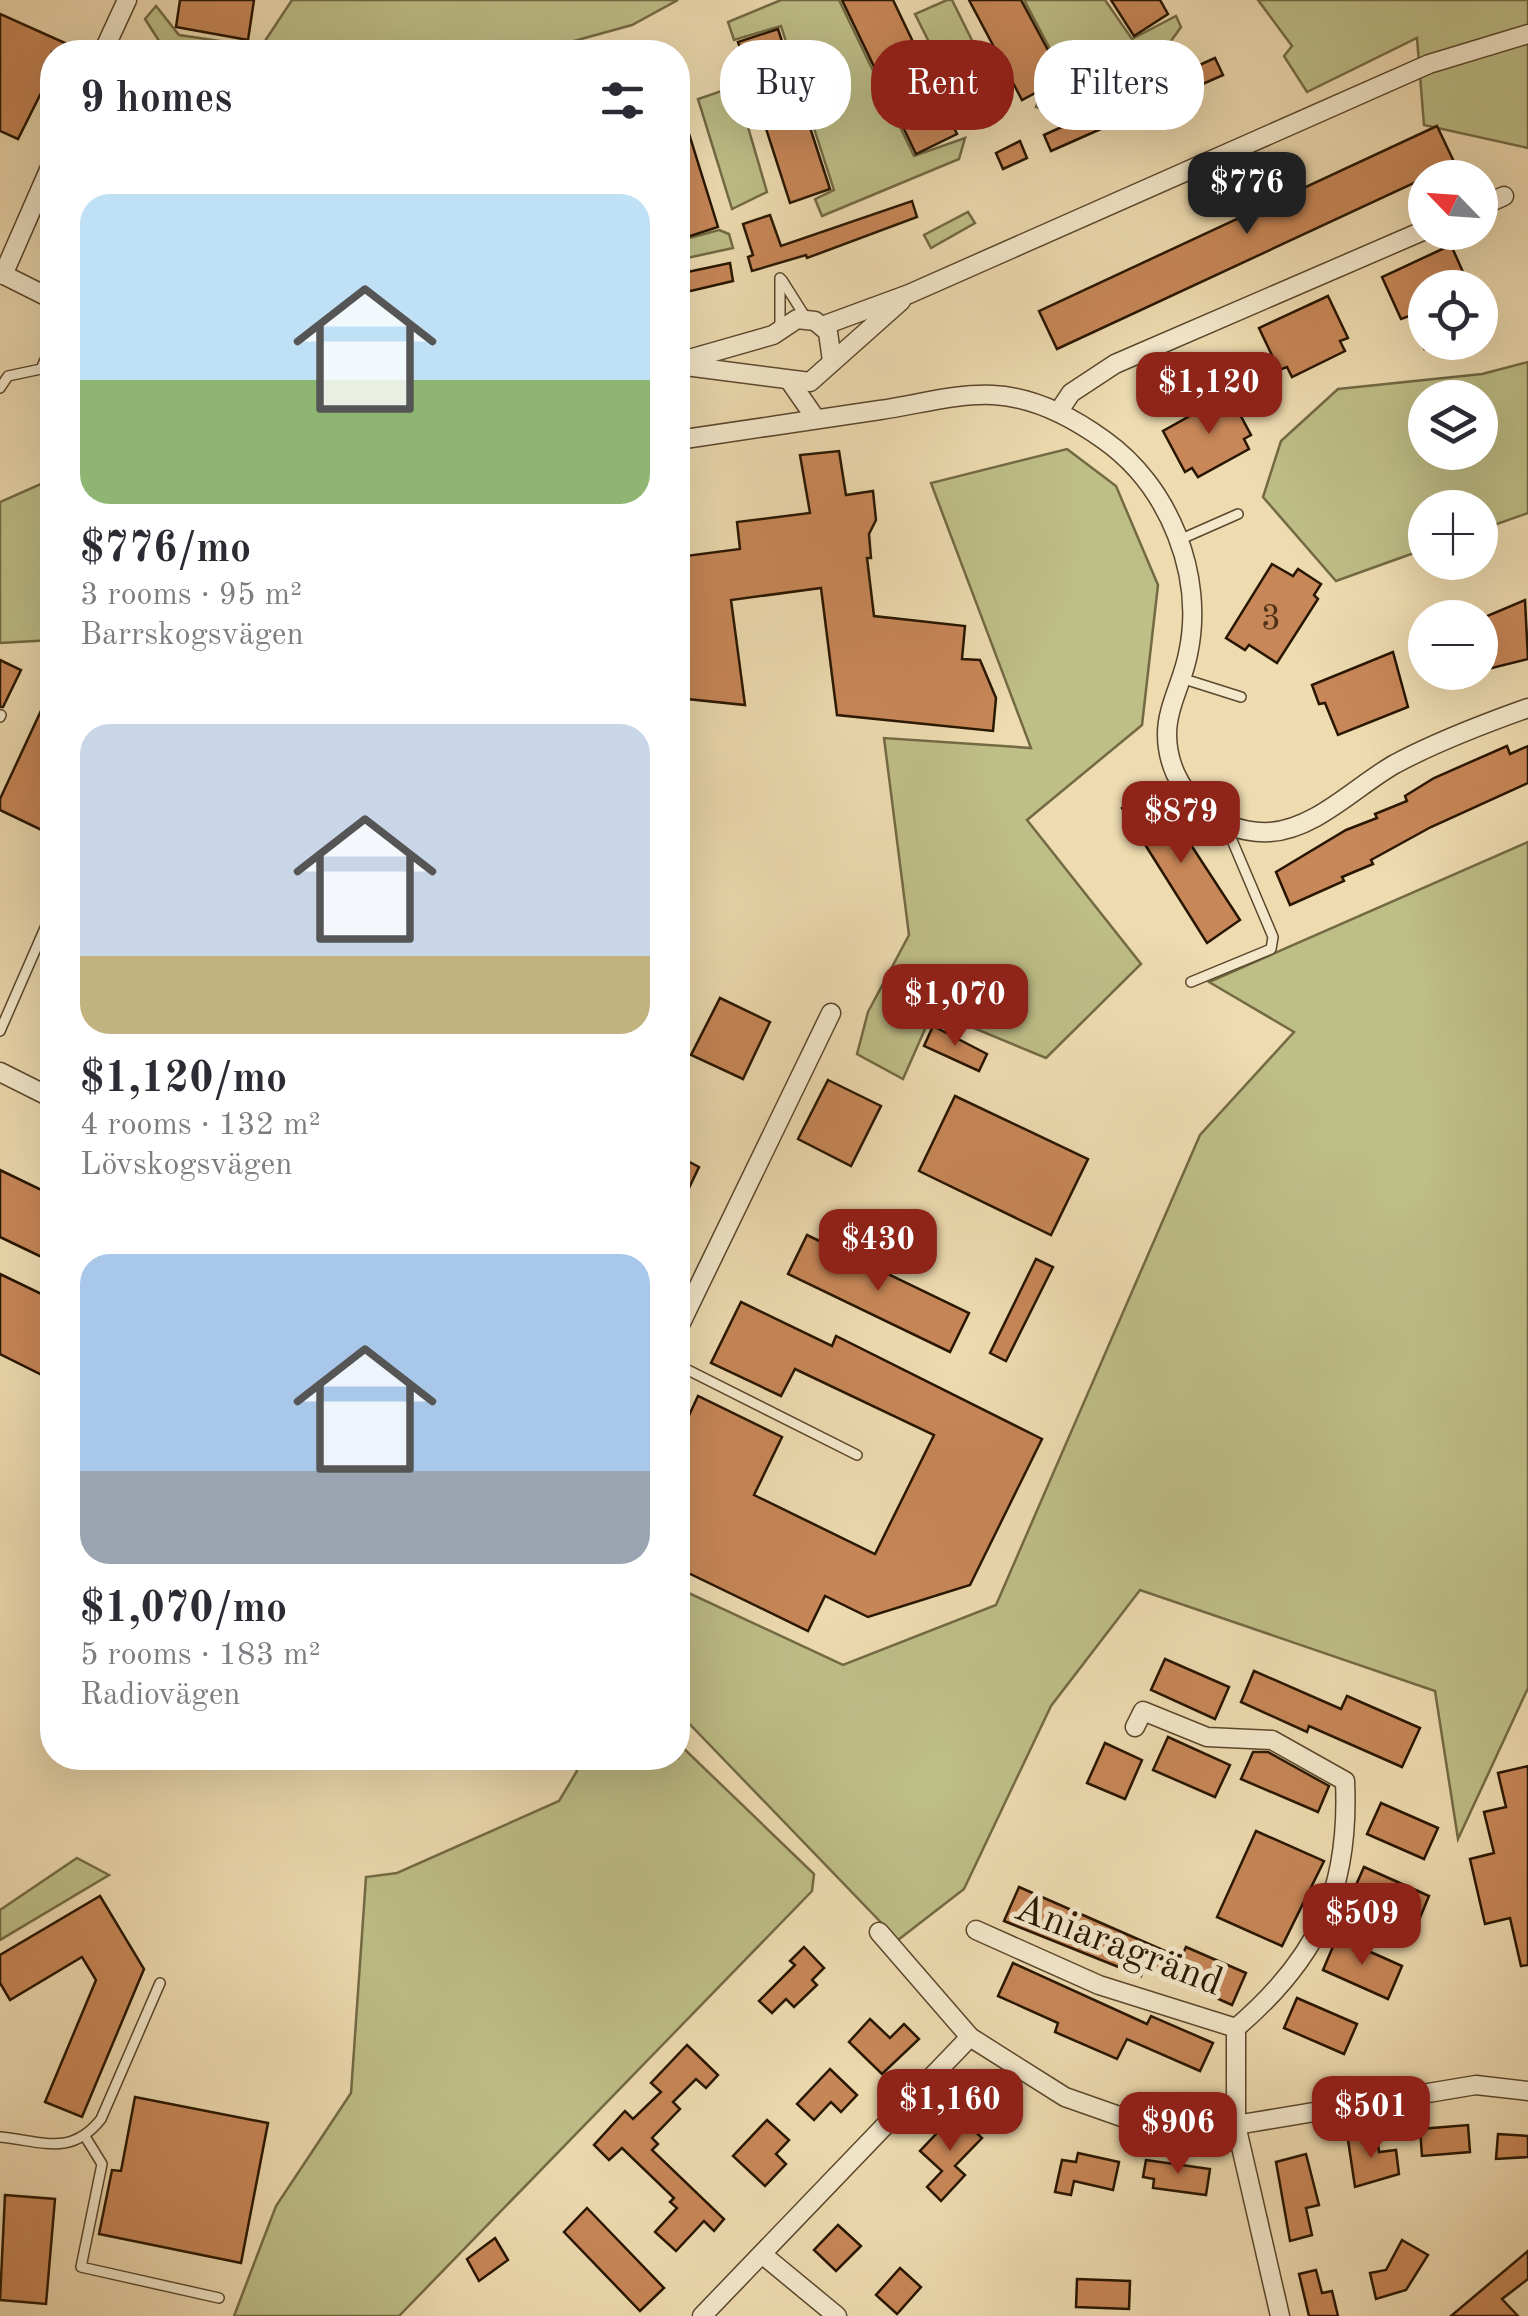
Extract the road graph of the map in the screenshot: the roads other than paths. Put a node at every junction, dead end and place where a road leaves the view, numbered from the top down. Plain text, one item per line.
1 (127, 0) edge
2 (1528, 34) edge
3 (109, 40) edge
4 (40, 189) edge
5 (1504, 196) dead end
6 (1498, 199) edge
7 (1408, 237) edge
8 (1, 274) edge
9 (40, 293) edge
10 (909, 294) junction
11 (814, 322) junction
12 (777, 331) junction
13 (690, 360) edge
14 (832, 361) junction
15 (690, 365) edge
16 (40, 369) edge
17 (785, 377) junction
18 (820, 377) junction
19 (0, 388) edge
20 (1059, 411) junction
21 (816, 419) junction
22 (690, 438) edge
23 (1238, 514) dead end
24 (1178, 540) junction
25 (1182, 678) junction
26 (1240, 698) dead end
27 (1528, 708) edge
28 (1225, 824) junction
29 (40, 939) edge
30 (1191, 982) dead end
31 (831, 1013) dead end
32 (0, 1030) edge
33 (0, 1072) edge
34 (40, 1092) edge
35 (690, 1304) edge
36 (690, 1371) edge
37 (857, 1455) dead end
38 (1139, 1719) dead end
39 (976, 1930) dead end
40 (879, 1932) dead end
41 (160, 1983) dead end
42 (1236, 2028) junction
43 (970, 2038) junction
44 (1528, 2091) edge
45 (1236, 2125) junction
46 (0, 2138) edge
47 (86, 2138) junction
48 (763, 2255) junction
49 (219, 2298) dead end
50 (702, 2316) edge
51 (837, 2316) edge
52 (1280, 2316) edge

1 - 3 street
2 - 10 street
4 - 8 street
5 - 6 street
7 - 20 street
8 - 9 street
10 - 11 street
10 - 14 street
11 - 12 street
11 - 12 lane
11 - 14 street
12 - 13 street
12 - 17 street
14 - 18 street
15 - 17 street
16 - 19 lane
17 - 18 street
17 - 21 street
18 - 21 street
20 - 21 street
20 - 24 street
21 - 22 street
23 - 24 lane
24 - 25 street
25 - 26 lane
25 - 28 street
27 - 28 street
28 - 30 lane
29 - 32 lane
31 - 35 street
33 - 34 street
36 - 37 lane
38 - 42 street, Aniaragränd
39 - 42 street, Aniaragränd
40 - 43 street
41 - 47 lane
42 - 45 street, Aniaragränd
43 - 45 street
43 - 48 street
44 - 45 street
45 - 52 street, Aniaragränd
46 - 47 lane
47 - 49 lane
48 - 50 street
48 - 51 street

